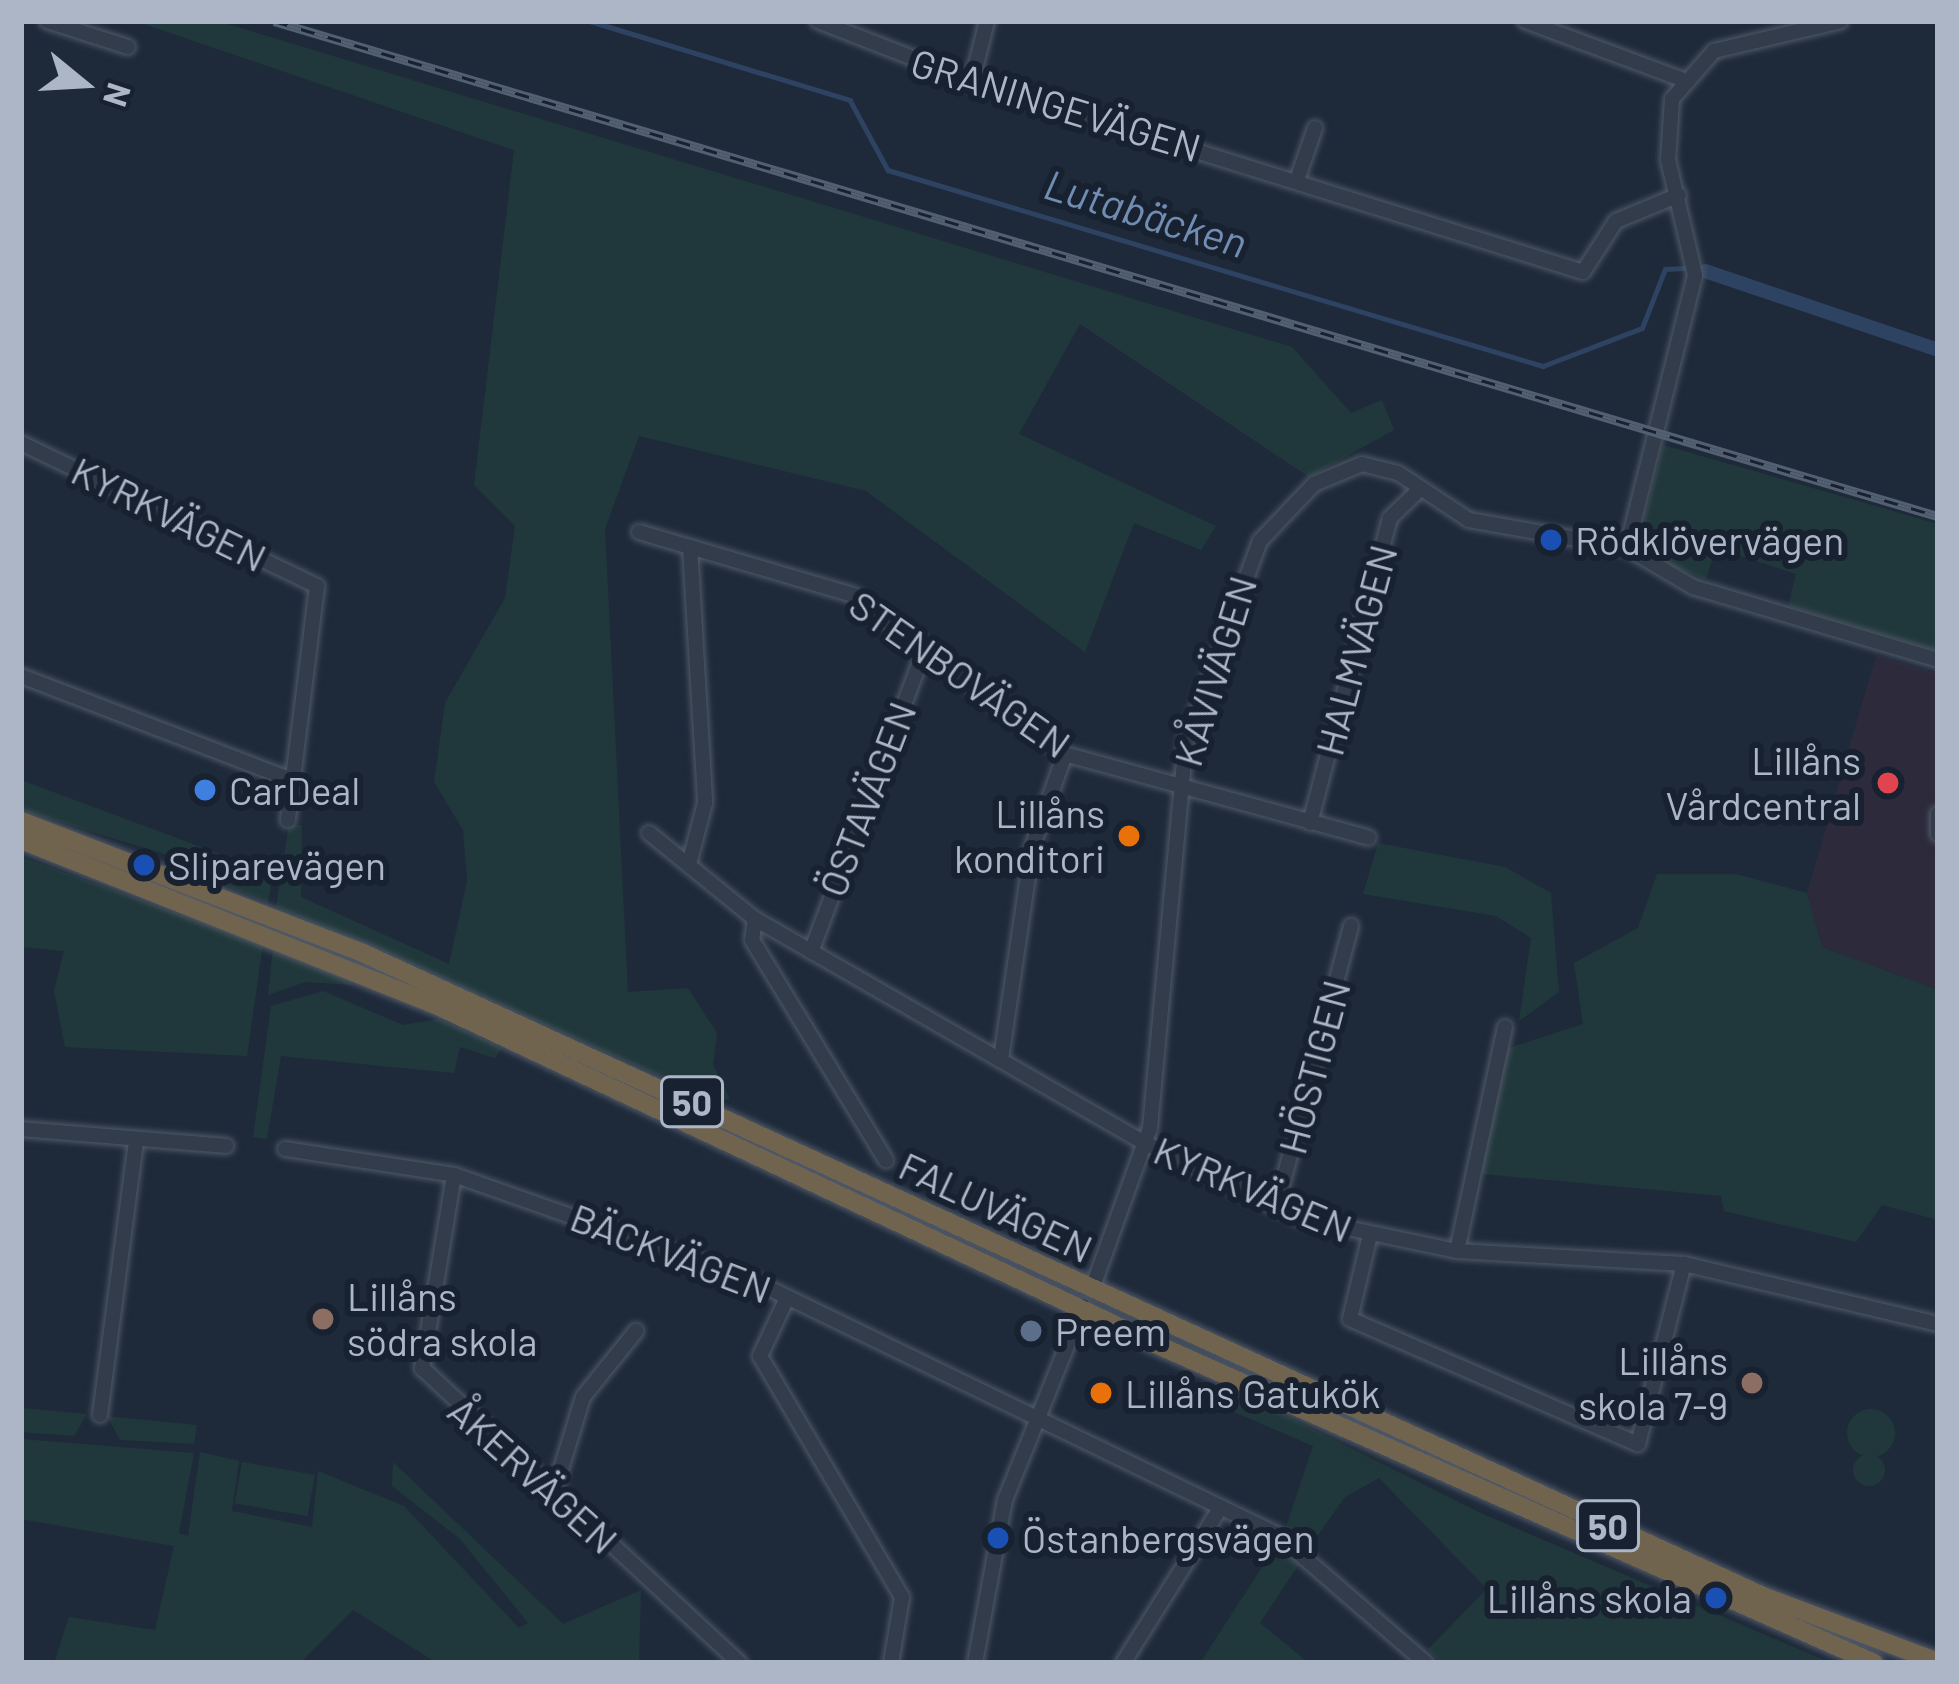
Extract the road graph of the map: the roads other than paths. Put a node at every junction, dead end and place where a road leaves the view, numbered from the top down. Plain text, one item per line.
1 (47, 21) edge
2 (818, 21) edge
3 (987, 21) edge
4 (1525, 21) edge
5 (1841, 21) edge
6 (128, 47) dead end
7 (1681, 79) junction
8 (973, 81) junction
9 (1315, 128) dead end
10 (1298, 180) junction
11 (1679, 195) junction
12 (21, 443) edge
13 (1420, 489) junction
14 (639, 532) dead end
15 (690, 547) junction
16 (1627, 548) junction
17 (926, 646) junction
18 (1938, 660) edge
19 (21, 676) edge
20 (1065, 754) junction
21 (290, 779) junction
22 (1179, 789) junction
23 (1938, 814) edge
24 (21, 820) edge
25 (288, 820) dead end
26 (1310, 823) junction
27 (649, 833) dead end
28 (1938, 835) edge
29 (1369, 838) dead end
30 (21, 840) edge
31 (689, 865) junction
32 (755, 919) junction
33 (1351, 926) dead end
34 (811, 952) junction
35 (1505, 1027) dead end
36 (1001, 1059) junction
37 (21, 1129) edge
38 (136, 1141) junction
39 (1147, 1144) junction
40 (226, 1146) dead end
41 (285, 1149) dead end
42 (886, 1160) dead end
43 (454, 1175) junction
44 (1276, 1208) junction
45 (1369, 1239) junction
46 (1456, 1251) junction
47 (1684, 1264) junction
48 (788, 1298) junction
49 (1087, 1298) junction
50 (1938, 1324) edge
51 (636, 1331) dead end
52 (100, 1415) dead end
53 (1036, 1419) junction
54 (554, 1492) junction
55 (1221, 1508) junction
56 (1424, 1662) edge
57 (740, 1663) edge
58 (891, 1663) edge
59 (975, 1663) edge
60 (1123, 1663) edge
61 (1874, 1663) edge
62 (1938, 1663) edge

1 - 6 street
2 - 8 street, GRANINGEVÄGEN
3 - 8 street
4 - 7 street
5 - 7 street
7 - 11 street
8 - 10 street, GRANINGEVÄGEN
9 - 10 street
10 - 11 street, GRANINGEVÄGEN
11 - 16 street
12 - 21 street, KYRKVÄGEN
13 - 16 street, KÅVIVÄGEN
13 - 22 street, KÅVIVÄGEN
13 - 26 street, HALMVÄGEN
14 - 15 street, STENBOVÄGEN
15 - 17 street, STENBOVÄGEN
15 - 31 street
16 - 18 street
17 - 20 street, STENBOVÄGEN
17 - 34 street, ÖSTAVÄGEN
19 - 21 street
20 - 22 street, STENBOVÄGEN
20 - 36 street
21 - 25 street
22 - 26 street, STENBOVÄGEN
22 - 39 street, KÅVIVÄGEN
23 - 28 street
24 - 49 highway, FALUVÄGEN / 50
26 - 29 street, STENBOVÄGEN
27 - 31 street, KYRKVÄGEN
30 - 49 highway, FALUVÄGEN / 50
31 - 32 street, KYRKVÄGEN
32 - 34 street, KYRKVÄGEN
32 - 42 street
33 - 44 street, HÖSTIGEN
34 - 36 street, KYRKVÄGEN
35 - 46 street
36 - 39 street, KYRKVÄGEN
37 - 38 street
38 - 40 street
38 - 52 street
39 - 44 street, KYRKVÄGEN
39 - 49 street, KÅVIVÄGEN
41 - 43 street, BÄCKVÄGEN
43 - 48 street, BÄCKVÄGEN
43 - 54 street, ÅKERVÄGEN
44 - 45 street, KYRKVÄGEN
45 - 46 street, KYRKVÄGEN
45 - 47 street
46 - 47 street, KYRKVÄGEN
47 - 50 street, KYRKVÄGEN
48 - 53 street, BÄCKVÄGEN
48 - 58 street
49 - 53 street, KÅVIVÄGEN
49 - 61 highway, FALUVÄGEN / 50
49 - 62 highway, FALUVÄGEN / 50
51 - 54 street
53 - 55 street
53 - 59 street, KÅVIVÄGEN
54 - 57 street, ÅKERVÄGEN
55 - 56 street
55 - 60 street

